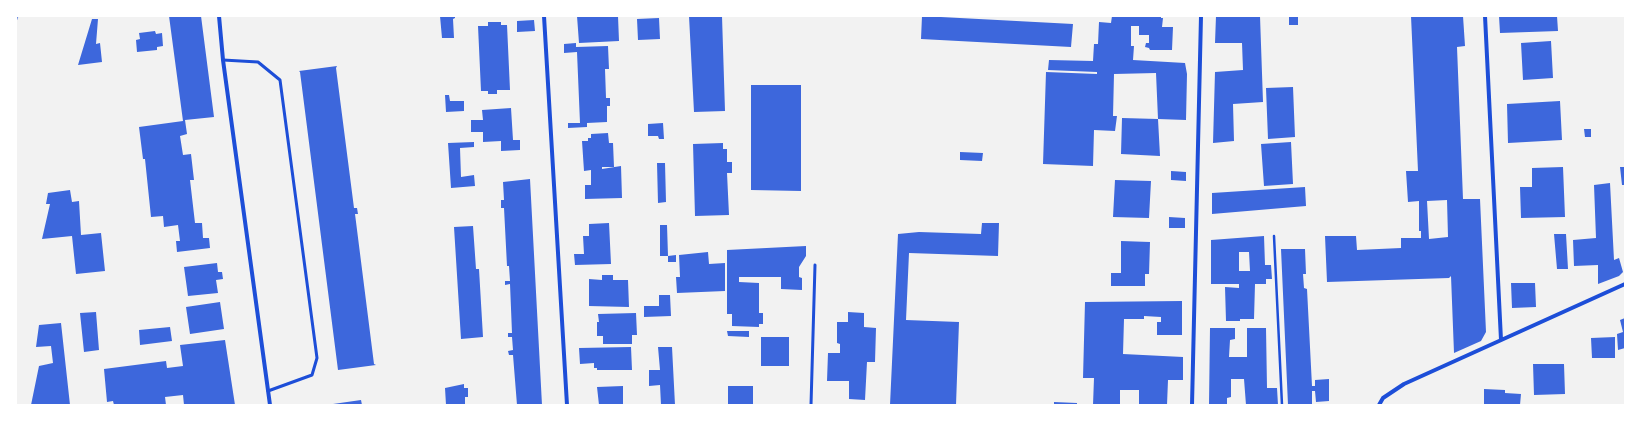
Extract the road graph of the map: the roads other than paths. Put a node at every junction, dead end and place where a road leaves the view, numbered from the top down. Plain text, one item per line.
1 (219, 16) edge
2 (544, 16) edge
3 (1201, 16) edge
4 (1485, 16) edge
5 (224, 60) junction
6 (815, 265) dead end
7 (1625, 284) edge
8 (1502, 340) junction
9 (268, 391) junction
10 (270, 405) edge
11 (567, 405) edge
12 (810, 405) edge
13 (1192, 405) edge
14 (1379, 405) edge

1 - 5 street
2 - 11 street
3 - 13 street
4 - 8 street
5 - 9 street
5 - 9 lane
6 - 12 lane
7 - 8 street
8 - 14 street
9 - 10 street

